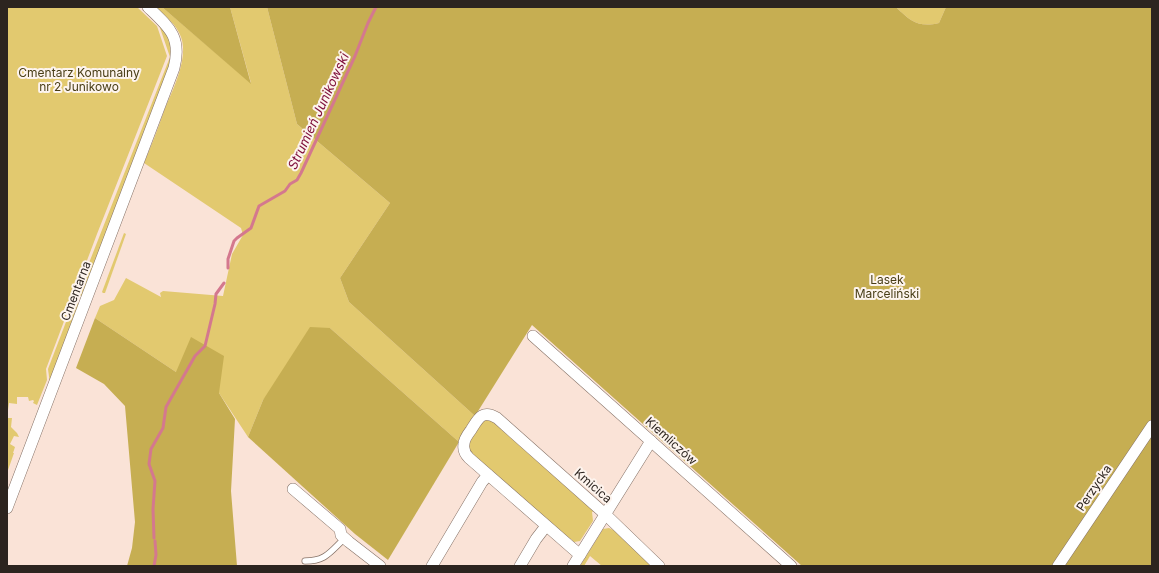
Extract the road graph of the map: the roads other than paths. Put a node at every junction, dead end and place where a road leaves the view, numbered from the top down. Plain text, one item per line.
1 (148, 7) edge
2 (533, 336) dead end
3 (1152, 426) edge
4 (651, 441) junction
5 (488, 475) junction
6 (293, 489) dead end
7 (7, 508) edge
8 (605, 514) junction
9 (546, 526) junction
10 (345, 538) junction
11 (580, 555) junction
12 (305, 561) dead end
13 (380, 566) edge
14 (432, 566) edge
15 (520, 566) edge
16 (573, 566) edge
17 (660, 566) edge
18 (791, 566) edge
19 (1058, 566) edge

1 - 7 street, Cmentarna
2 - 4 street, Kiemliczów
3 - 19 street, Perzycka
4 - 8 street
4 - 18 street, Kiemliczów
5 - 8 street, Kmicica
5 - 9 street
5 - 14 street
6 - 10 street
8 - 11 street
8 - 17 street, Kmicica
9 - 11 street
9 - 15 street
10 - 12 lane
10 - 13 street
11 - 16 street

